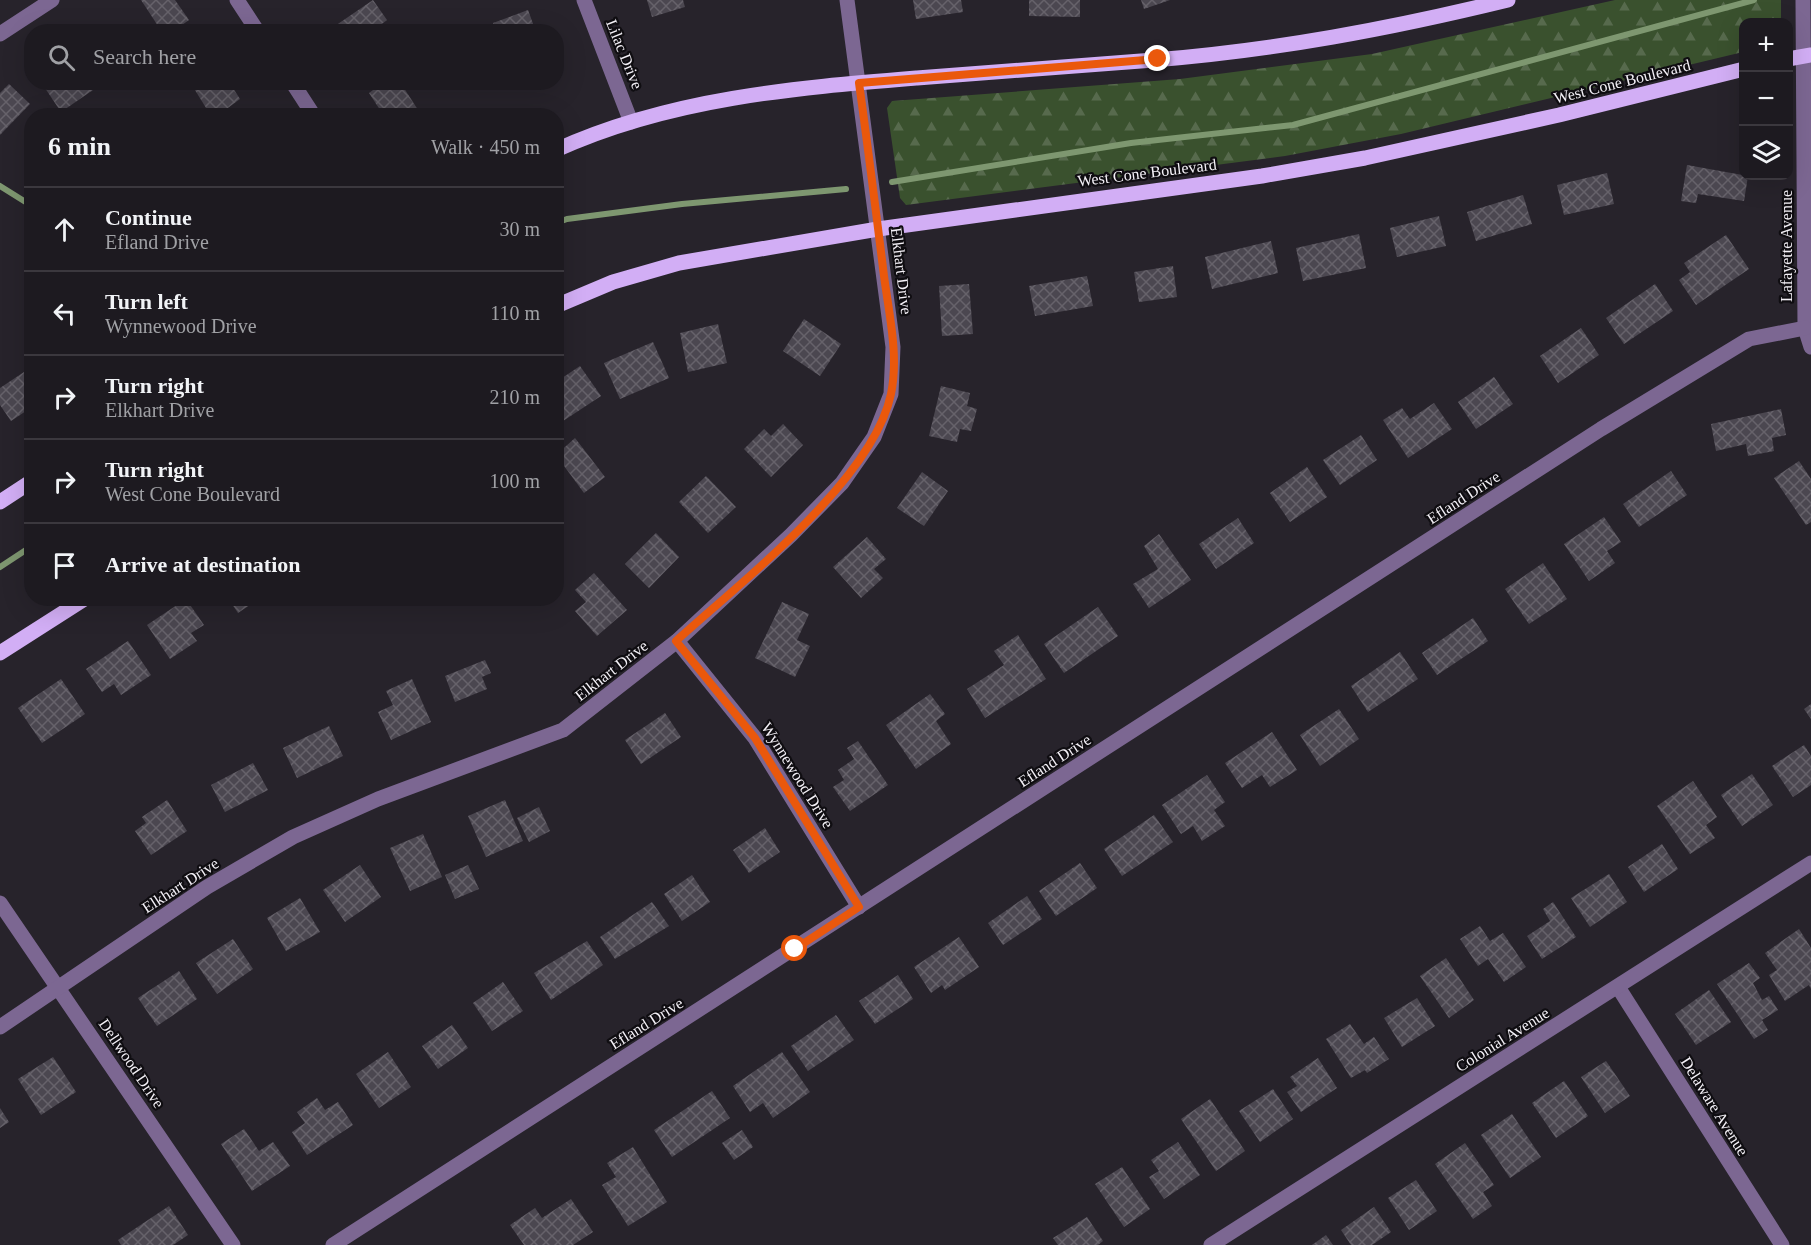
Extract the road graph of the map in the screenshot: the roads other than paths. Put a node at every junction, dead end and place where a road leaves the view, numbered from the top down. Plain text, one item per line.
1 (52, 0) edge
2 (237, 0) edge
3 (584, 0) edge
4 (847, 0) edge
5 (1508, 0) edge
6 (1803, 0) edge
7 (253, 24) edge
8 (0, 34) edge
9 (1801, 56) edge
10 (1739, 70) edge
11 (859, 83) junction
12 (297, 90) edge
13 (309, 108) edge
14 (631, 122) junction
15 (564, 147) edge
16 (878, 229) junction
17 (564, 303) edge
18 (1805, 328) junction
19 (1811, 347) edge
20 (24, 486) edge
21 (0, 502) edge
22 (73, 606) edge
23 (676, 641) junction
24 (0, 653) edge
25 (1811, 863) edge
26 (0, 903) edge
27 (859, 907) junction
28 (59, 987) junction
29 (1618, 987) junction
30 (0, 1027) edge
31 (1230, 1240) edge
32 (233, 1245) edge
33 (333, 1245) edge
34 (1211, 1245) edge
35 (1782, 1245) edge

1 - 8 street
2 - 7 street
3 - 14 street, Lilac Drive
4 - 11 street, Elkhart Drive
5 - 11 main road
6 - 9 street, Lafayette Avenue
9 - 18 street, Lafayette Avenue
10 - 16 main road, West Cone Boulevard
11 - 14 main road
11 - 16 street, Elkhart Drive
12 - 13 street
14 - 15 main road
16 - 17 main road, West Cone Boulevard
16 - 23 street, Elkhart Drive
18 - 19 street, Lafayette Avenue
18 - 27 street, Efland Drive
20 - 21 main road
22 - 24 main road
23 - 27 street, Wynnewood Drive
23 - 28 street, Elkhart Drive
25 - 29 street, Colonial Avenue
26 - 28 street, Dellwood Drive
27 - 33 street, Efland Drive
28 - 30 street, Elkhart Drive
28 - 32 street, Dellwood Drive
29 - 31 street, Colonial Avenue
29 - 35 street, Delaware Avenue
31 - 34 street, Colonial Avenue

